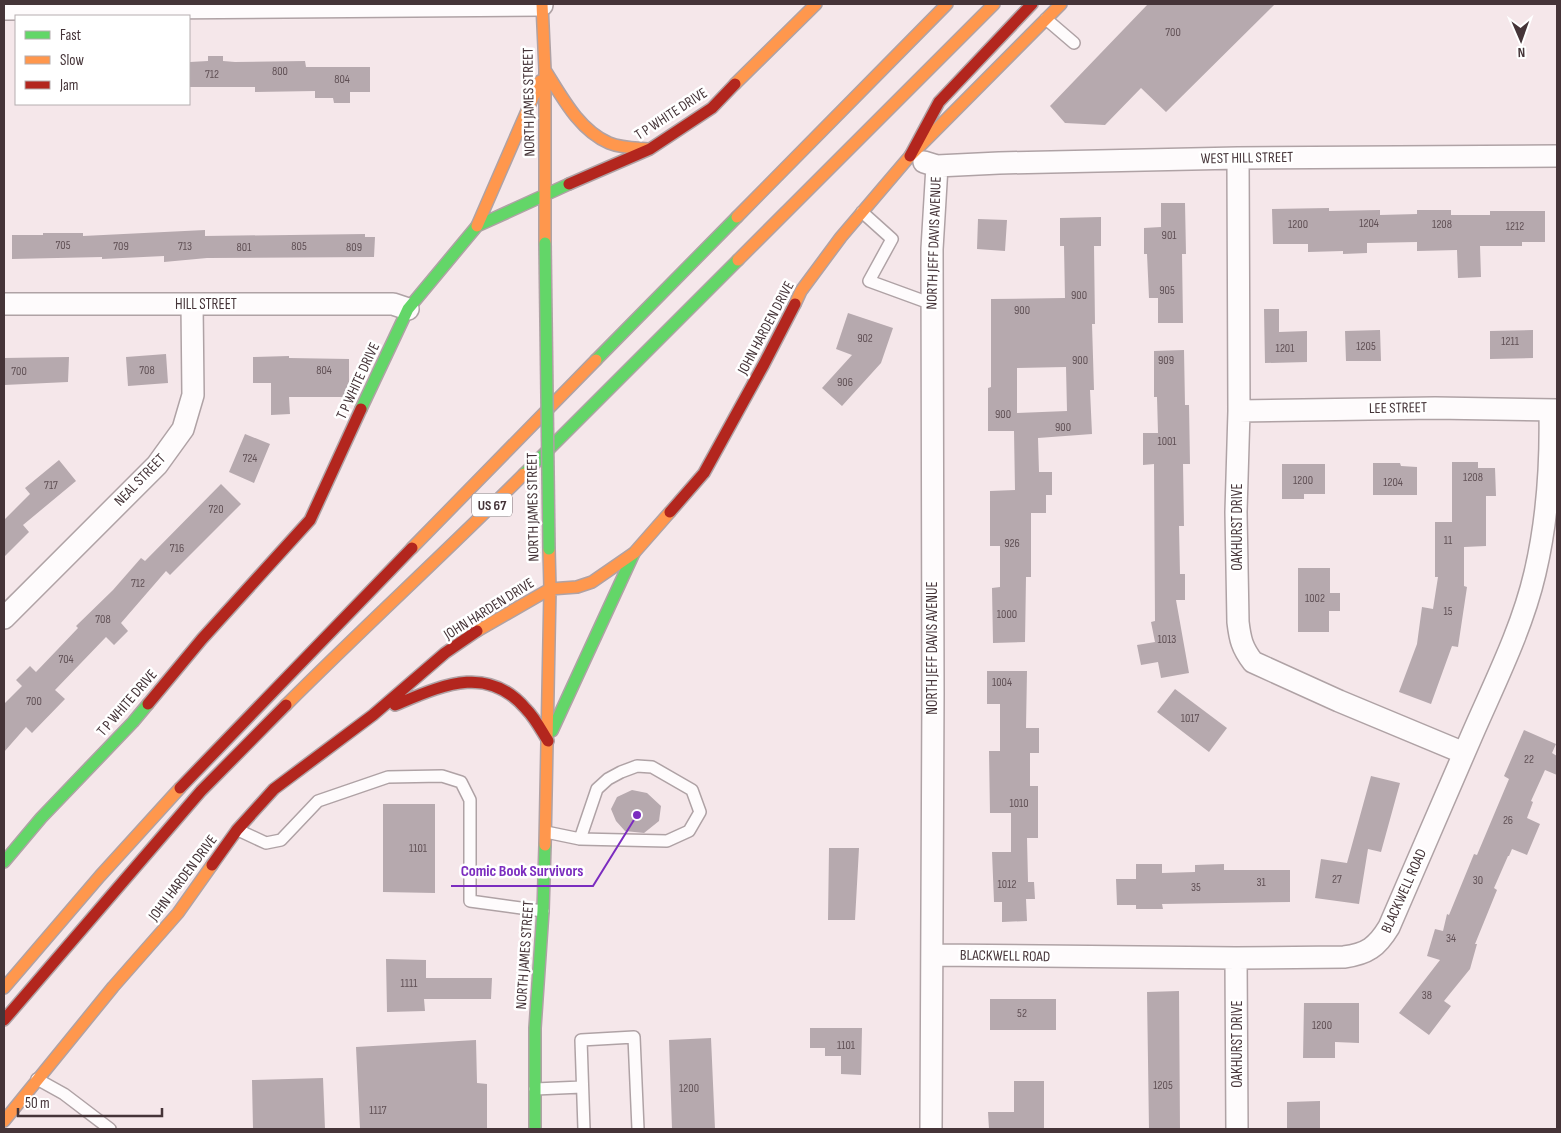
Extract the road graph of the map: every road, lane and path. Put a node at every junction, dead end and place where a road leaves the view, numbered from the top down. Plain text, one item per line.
1 (816, 4) edge
2 (947, 4) edge
3 (994, 4) edge
4 (1032, 4) edge
5 (1061, 4) edge
6 (542, 5) edge
7 (4, 9) edge
8 (1046, 19) junction
9 (1074, 43) dead end
10 (545, 70) junction
11 (650, 149) junction
12 (910, 156) junction
13 (1557, 156) edge
14 (1238, 158) junction
15 (937, 166) junction
16 (545, 195) junction
17 (862, 212) junction
18 (476, 226) junction
19 (4, 304) edge
20 (192, 304) junction
21 (932, 304) junction
22 (408, 309) junction
23 (1554, 410) edge
24 (1239, 411) junction
25 (634, 553) junction
26 (550, 589) junction
27 (4, 618) edge
28 (373, 715) junction
29 (548, 741) junction
30 (1464, 753) junction
31 (237, 830) junction
32 (546, 832) junction
33 (580, 839) junction
34 (4, 862) edge
35 (543, 910) junction
36 (932, 955) junction
37 (1236, 958) junction
38 (4, 988) edge
39 (4, 1020) edge
40 (37, 1080) junction
41 (582, 1087) junction
42 (535, 1089) junction
43 (4, 1121) edge
44 (110, 1129) edge
45 (535, 1129) edge
46 (584, 1129) edge
47 (638, 1129) edge
48 (931, 1129) edge
49 (1237, 1129) edge

1 - 11 main road, T P WHITE DRIVE
2 - 38 main road, US 67
3 - 39 main road, US 67
4 - 12 main road
5 - 8 main road, JOHN HARDEN DRIVE
6 - 7 street
6 - 10 main road, NORTH JAMES STREET
8 - 9 lane
8 - 12 main road, JOHN HARDEN DRIVE
10 - 11 main road
10 - 16 main road, NORTH JAMES STREET
10 - 18 main road
11 - 16 main road, T P WHITE DRIVE
12 - 15 street
12 - 17 main road, JOHN HARDEN DRIVE
13 - 14 street, WEST HILL STREET
14 - 15 street, WEST HILL STREET
14 - 24 street, OAKHURST DRIVE
15 - 21 street, NORTH JEFF DAVIS AVENUE
16 - 18 main road, T P WHITE DRIVE
16 - 26 main road, NORTH JAMES STREET, bridge
17 - 21 lane
17 - 25 main road, JOHN HARDEN DRIVE
18 - 22 main road, T P WHITE DRIVE
19 - 20 street, HILL STREET
20 - 22 street, HILL STREET
20 - 27 street, NEAL STREET
21 - 36 street, NORTH JEFF DAVIS AVENUE
22 - 34 main road, T P WHITE DRIVE
23 - 24 street, LEE STREET
23 - 30 street, BLACKWELL ROAD
24 - 30 street, OAKHURST DRIVE
25 - 26 main road, JOHN HARDEN DRIVE
25 - 29 main road
26 - 28 main road, JOHN HARDEN DRIVE
26 - 29 main road, NORTH JAMES STREET
28 - 29 main road
28 - 31 main road, JOHN HARDEN DRIVE
29 - 32 main road, NORTH JAMES STREET
30 - 37 street, BLACKWELL ROAD
31 - 35 lane
31 - 40 main road, JOHN HARDEN DRIVE
32 - 33 lane
32 - 35 main road, NORTH JAMES STREET
33 - 33 lane
35 - 42 main road, NORTH JAMES STREET
36 - 37 street, BLACKWELL ROAD
36 - 48 street, NORTH JEFF DAVIS AVENUE
37 - 49 street, OAKHURST DRIVE
40 - 43 main road, JOHN HARDEN DRIVE
40 - 44 lane
41 - 42 lane
41 - 46 lane
41 - 47 lane
42 - 45 main road, NORTH JAMES STREET

